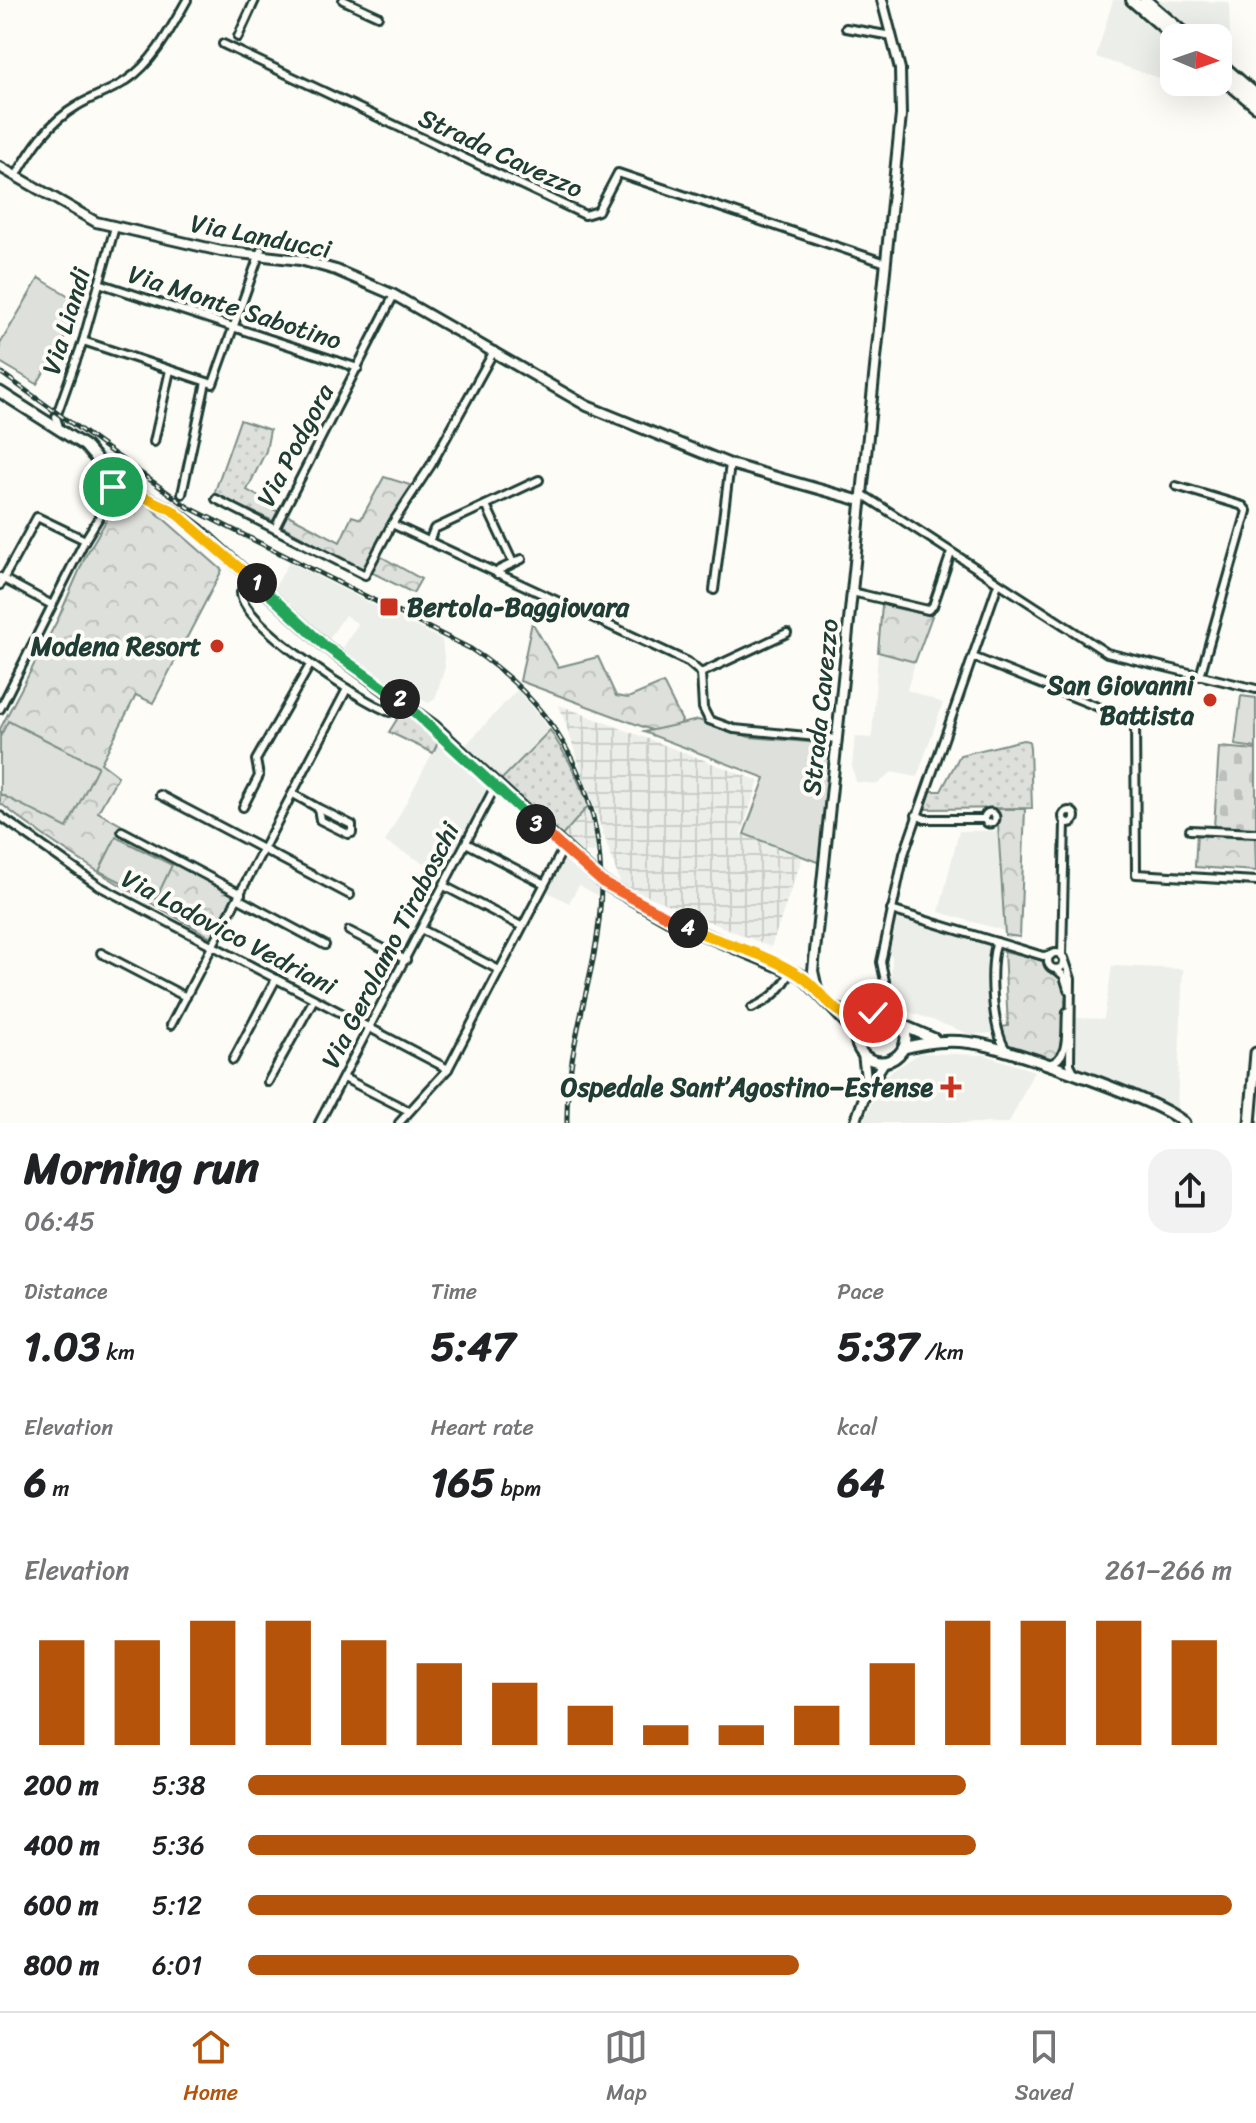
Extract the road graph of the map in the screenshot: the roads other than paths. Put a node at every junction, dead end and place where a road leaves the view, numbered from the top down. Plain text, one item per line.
1 (187, 0) edge
2 (255, 0) edge
3 (343, 0) edge
4 (882, 0) edge
5 (1132, 0) edge
6 (1145, 0) edge
7 (378, 16) dead end
8 (1160, 24) edge
9 (1173, 24) edge
10 (846, 28) dead end
11 (892, 36) junction
12 (238, 37) dead end
13 (223, 44) dead end
14 (1232, 74) edge
15 (1232, 86) edge
16 (1256, 95) edge
17 (1256, 106) edge
18 (0, 167) edge
19 (16, 176) junction
20 (115, 227) junction
21 (260, 253) junction
22 (886, 263) junction
23 (99, 283) junction
24 (394, 295) junction
25 (235, 328) junction
26 (83, 341) junction
27 (494, 351) junction
28 (358, 368) junction
29 (170, 370) junction
30 (210, 383) junction
31 (0, 392) edge
32 (59, 427) junction
33 (154, 442) dead end
34 (730, 464) junction
35 (539, 480) dead end
36 (116, 482) junction
37 (1176, 486) dead end
38 (131, 491) junction
39 (114, 493) junction
40 (182, 494) dead end
41 (861, 498) junction
42 (216, 499) dead end
43 (486, 505) junction
44 (392, 524) junction
45 (275, 528) junction
46 (85, 540) junction
47 (429, 542) junction
48 (951, 553) junction
49 (522, 559) dead end
50 (513, 563) junction
51 (497, 574) junction
52 (251, 578) junction
53 (1, 580) edge
54 (998, 584) junction
55 (714, 590) dead end
56 (852, 592) junction
57 (52, 605) junction
58 (787, 633) dead end
59 (973, 657) junction
60 (310, 665) junction
61 (701, 673) junction
62 (1200, 676) junction
63 (0, 685) edge
64 (347, 689) junction
65 (1256, 689) edge
66 (10, 690) junction
67 (402, 700) junction
68 (0, 709) edge
69 (837, 739) junction
70 (496, 785) junction
71 (293, 794) junction
72 (160, 795) dead end
73 (243, 807) dead end
74 (318, 808) junction
75 (916, 815) junction
76 (0, 816) edge
77 (985, 819) dead end
78 (1068, 825) dead end
79 (1190, 830) dead end
80 (122, 831) dead end
81 (1256, 833) edge
82 (466, 843) junction
83 (563, 849) junction
84 (264, 850) junction
85 (1256, 881) edge
86 (543, 883) junction
87 (444, 886) junction
88 (350, 895) dead end
89 (240, 896) junction
90 (891, 910) junction
91 (521, 926) junction
92 (421, 929) junction
93 (349, 931) dead end
94 (1000, 943) junction
95 (1062, 944) junction
96 (325, 945) dead end
97 (214, 946) junction
98 (101, 953) dead end
99 (1052, 954) junction
100 (1063, 957) junction
101 (1046, 959) junction
102 (406, 960) junction
103 (814, 964) junction
104 (1056, 969) junction
105 (499, 970) junction
106 (791, 970) junction
107 (276, 979) junction
108 (883, 979) junction
109 (818, 994) junction
110 (186, 997) junction
111 (314, 999) junction
112 (830, 1007) junction
113 (752, 1008) dead end
114 (892, 1014) junction
115 (870, 1015) junction
116 (171, 1025) dead end
117 (904, 1026) junction
118 (369, 1028) junction
119 (856, 1033) junction
120 (941, 1041) junction
121 (904, 1048) junction
122 (1009, 1053) junction
123 (1256, 1053) edge
124 (863, 1054) junction
125 (233, 1060) dead end
126 (884, 1062) junction
127 (1045, 1065) junction
128 (448, 1069) junction
129 (1078, 1076) junction
130 (344, 1078) junction
131 (268, 1082) dead end
132 (867, 1089) junction
133 (409, 1111) junction
134 (319, 1123) edge
135 (399, 1123) edge
136 (855, 1123) edge
137 (1184, 1123) edge
138 (1248, 1123) edge

1 - 19 street
2 - 12 street
3 - 7 street
4 - 11 street, Strada Cavezzo
5 - 8 highway
6 - 9 highway
10 - 11 street
11 - 22 street, Strada Cavezzo
13 - 22 street, Strada Cavezzo
14 - 16 highway
15 - 17 highway
18 - 19 street, Via Landucci
19 - 20 street, Via Landucci
20 - 21 street, Via Landucci
20 - 23 street, Via Liandi
21 - 24 street, Via Landucci
21 - 25 street
22 - 41 street, Strada Cavezzo
23 - 25 street, Via Monte Sabotino
23 - 26 street, Via Liandi
24 - 27 street, Via Landucci
24 - 28 street, Via Podgora
25 - 28 street, Via Monte Sabotino
25 - 30 street
26 - 29 street
26 - 32 street, Via Liandi
27 - 34 street, Via Landucci
27 - 44 street
28 - 45 street, Via Podgora
29 - 30 street
29 - 33 street
30 - 40 street
31 - 32 main road
32 - 36 main road
34 - 41 street, Via Landucci
34 - 55 street
35 - 43 street
36 - 38 main road
36 - 39 main road
37 - 62 street
38 - 39 main road
38 - 52 main road
39 - 46 street
41 - 48 street
41 - 56 street, Strada Cavezzo
42 - 45 street
43 - 47 street
43 - 50 street
44 - 45 street
44 - 47 street
46 - 53 street
46 - 57 street
47 - 51 street
48 - 54 street
48 - 56 street
49 - 50 street
50 - 51 street
51 - 61 street
52 - 60 street
52 - 67 main road
53 - 57 street
54 - 59 street
54 - 62 street
56 - 69 street, Strada Cavezzo
57 - 66 street
58 - 61 street
59 - 75 street
59 - 85 street
60 - 64 street
60 - 73 street
61 - 69 street
62 - 65 street
63 - 66 street
64 - 67 street
64 - 71 street
66 - 68 street
67 - 70 main road
69 - 103 street, Strada Cavezzo
70 - 82 street, Via Gerolamo Tiraboschi
70 - 83 main road
71 - 74 street
71 - 84 street
72 - 84 street
74 - 74 street
75 - 77 street
75 - 90 street
76 - 97 street, Via Lodovico Vedriani
78 - 95 street
79 - 81 street
80 - 89 street
82 - 86 street
82 - 87 street, Via Gerolamo Tiraboschi
83 - 86 street
83 - 106 main road
84 - 88 street
84 - 89 street
86 - 91 street
87 - 91 street
87 - 92 street, Via Gerolamo Tiraboschi
89 - 96 street
89 - 97 street
90 - 94 street
90 - 108 street
91 - 105 street
92 - 102 street, Via Gerolamo Tiraboschi
92 - 105 street
93 - 102 street
94 - 101 street
94 - 122 street
95 - 99 street
95 - 100 street
97 - 107 street, Via Lodovico Vedriani
97 - 110 street
98 - 110 street
99 - 100 street
99 - 101 street
100 - 104 street
100 - 129 street
101 - 104 street
102 - 118 street, Via Gerolamo Tiraboschi
103 - 106 street
103 - 109 street, Strada Cavezzo
104 - 127 street
105 - 128 street
106 - 109 main road
106 - 113 street
107 - 111 street, Via Lodovico Vedriani
107 - 125 street
108 - 114 street
108 - 115 street
109 - 112 main road
110 - 116 street
111 - 118 street, Via Lodovico Vedriani
111 - 131 street
112 - 115 main road
112 - 119 main road
114 - 115 main road
114 - 117 main road
115 - 119 main road
117 - 120 main road
117 - 121 main road
118 - 128 street, Via Lodovico Vedriani
118 - 130 street, Via Gerolamo Tiraboschi
119 - 124 main road
120 - 121 main road
120 - 122 main road
121 - 126 main road
122 - 127 main road
123 - 138 main road
124 - 126 main road
124 - 132 street
126 - 132 street
127 - 129 main road
128 - 133 street
129 - 137 main road
130 - 133 street
130 - 134 street, Via Gerolamo Tiraboschi
132 - 136 street
133 - 135 street

